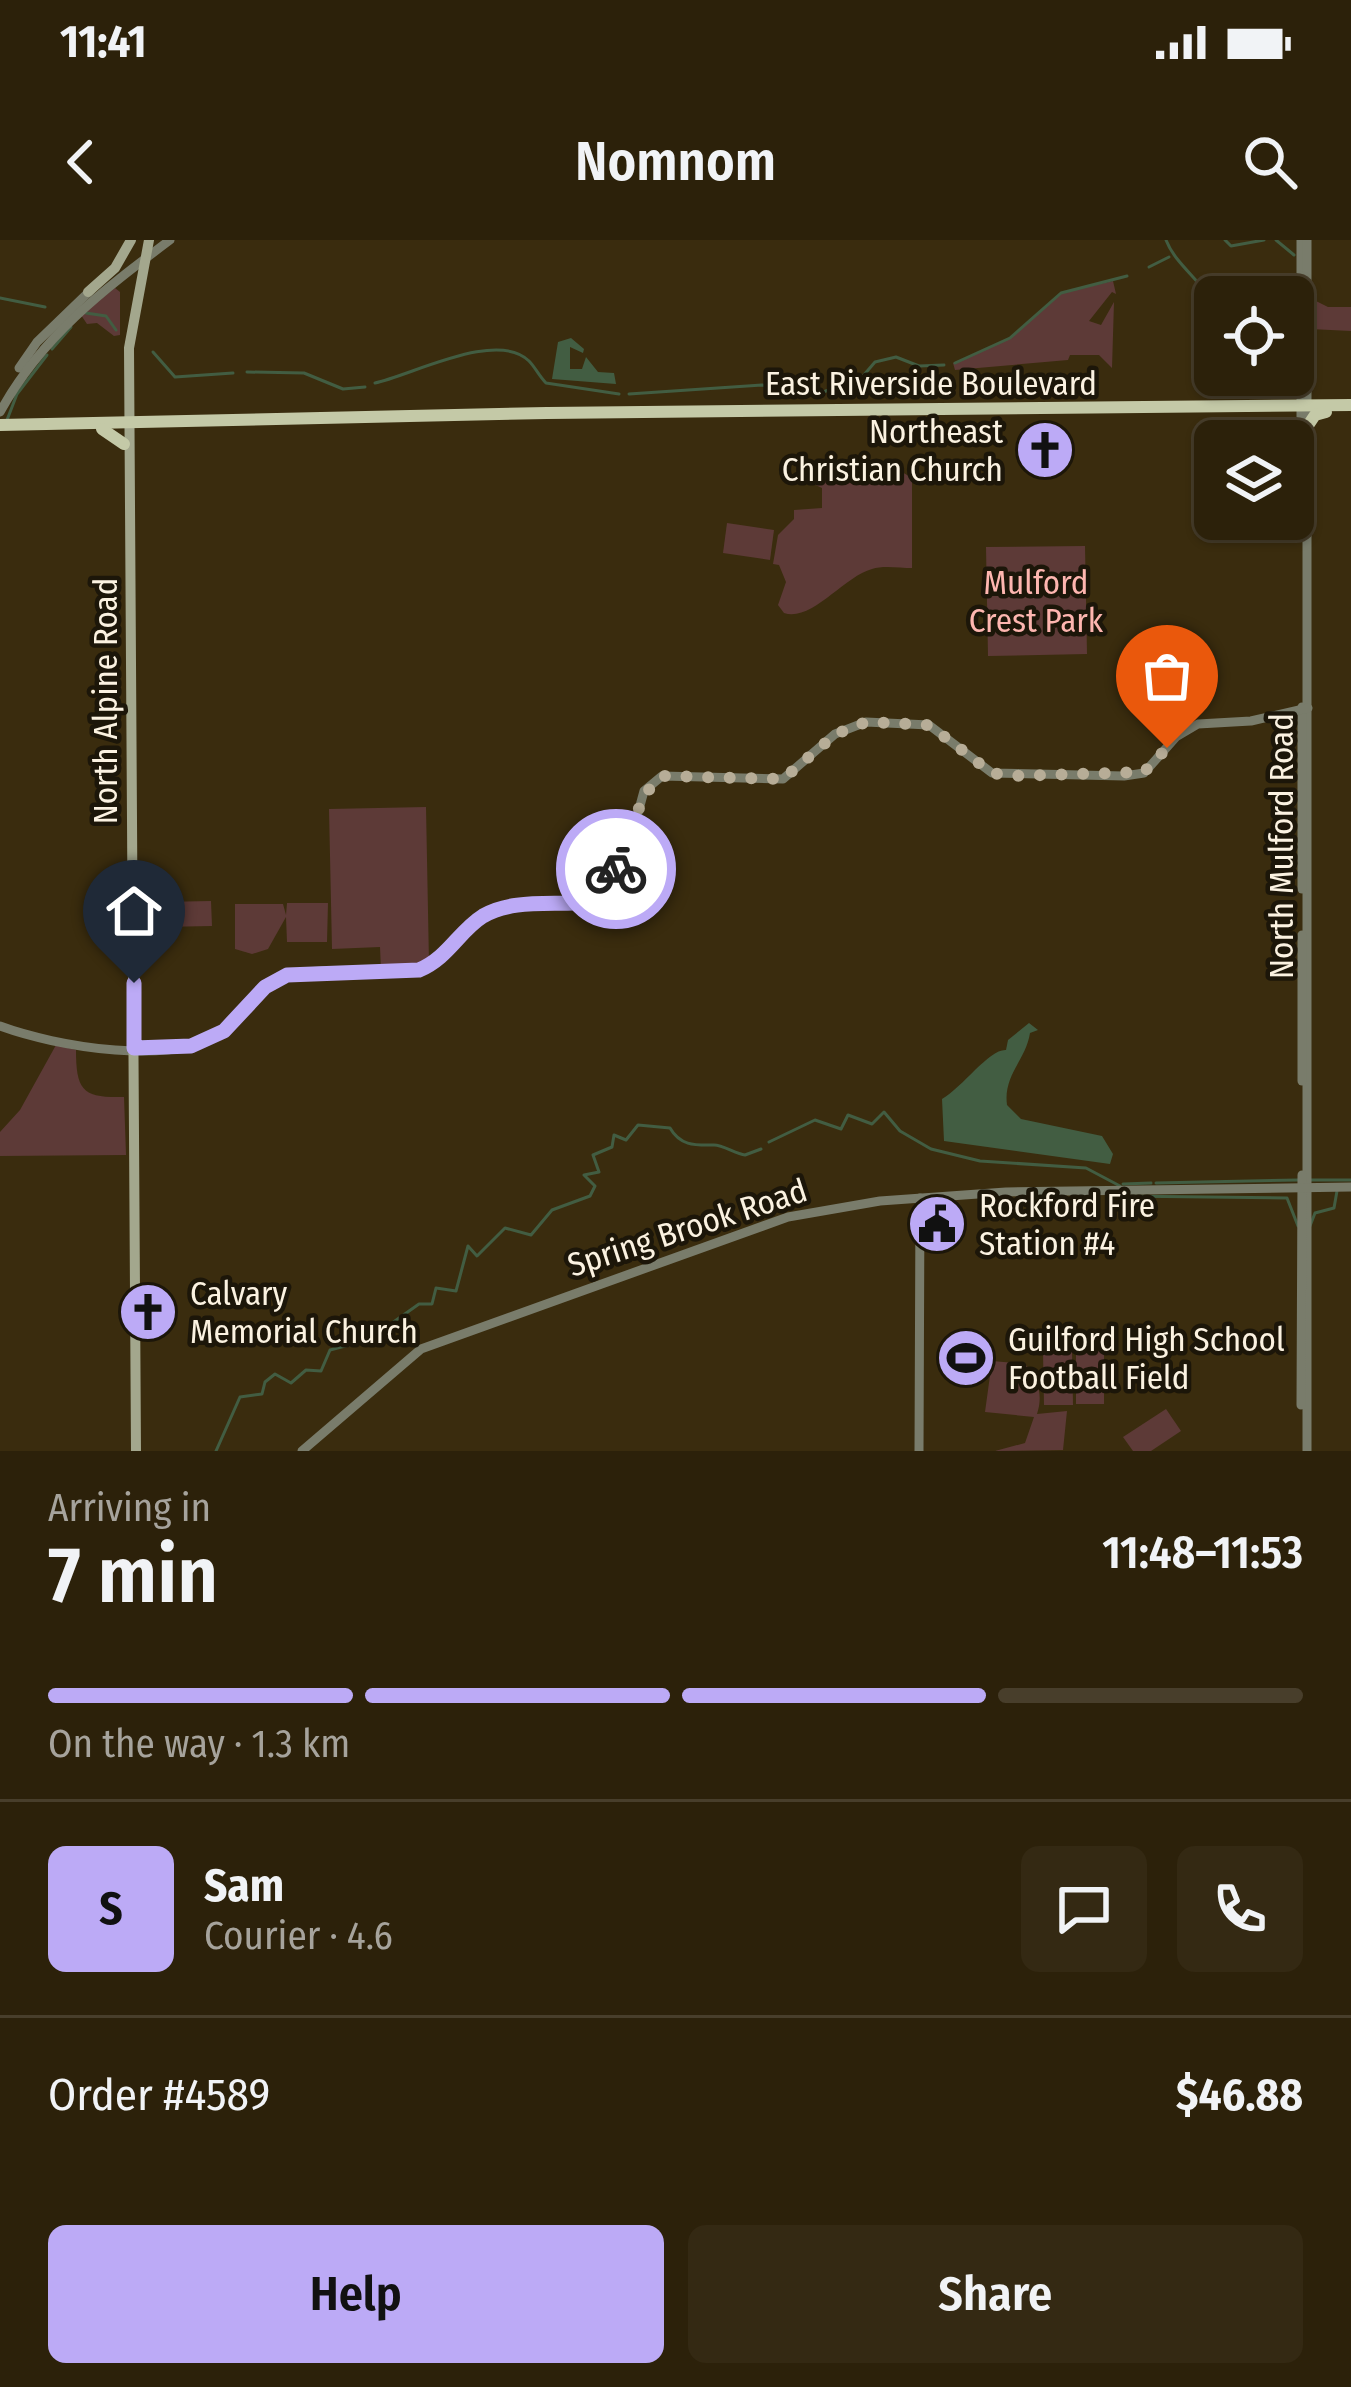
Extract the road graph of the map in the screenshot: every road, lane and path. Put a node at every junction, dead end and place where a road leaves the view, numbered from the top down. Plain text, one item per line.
1 (131, 240) edge
2 (146, 240) edge
3 (161, 240) edge
4 (170, 240) edge
5 (1304, 240) edge
6 (88, 292) junction
7 (0, 401) edge
8 (1304, 409) junction
9 (1351, 409) edge
10 (0, 412) edge
11 (127, 426) junction
12 (5, 429) edge
13 (1305, 708) junction
14 (0, 1026) edge
15 (131, 1048) junction
16 (1302, 1183) junction
17 (1351, 1186) edge
18 (1322, 1187) junction
19 (920, 1198) junction
20 (1305, 1201) junction
21 (133, 1451) edge
22 (302, 1451) edge
23 (919, 1451) edge
24 (1304, 1451) edge

1 - 6 main road
2 - 11 main road, North Alpine Road
3 - 6 street
4 - 10 street
5 - 8 street, North Mulford Road
6 - 7 street
8 - 9 main road, East Riverside Boulevard
8 - 11 main road, East Riverside Boulevard
8 - 13 street, North Mulford Road
10 - 12 main road
11 - 12 main road, East Riverside Boulevard
11 - 15 main road, North Alpine Road
13 - 15 street
13 - 16 street, North Mulford Road
14 - 15 street
15 - 21 main road, North Alpine Road
16 - 18 street
16 - 19 street, Spring Brook Road
16 - 20 street
16 - 20 street, North Mulford Road
17 - 18 street
18 - 20 street
19 - 22 street, Spring Brook Road
19 - 23 street
20 - 24 street, North Mulford Road

